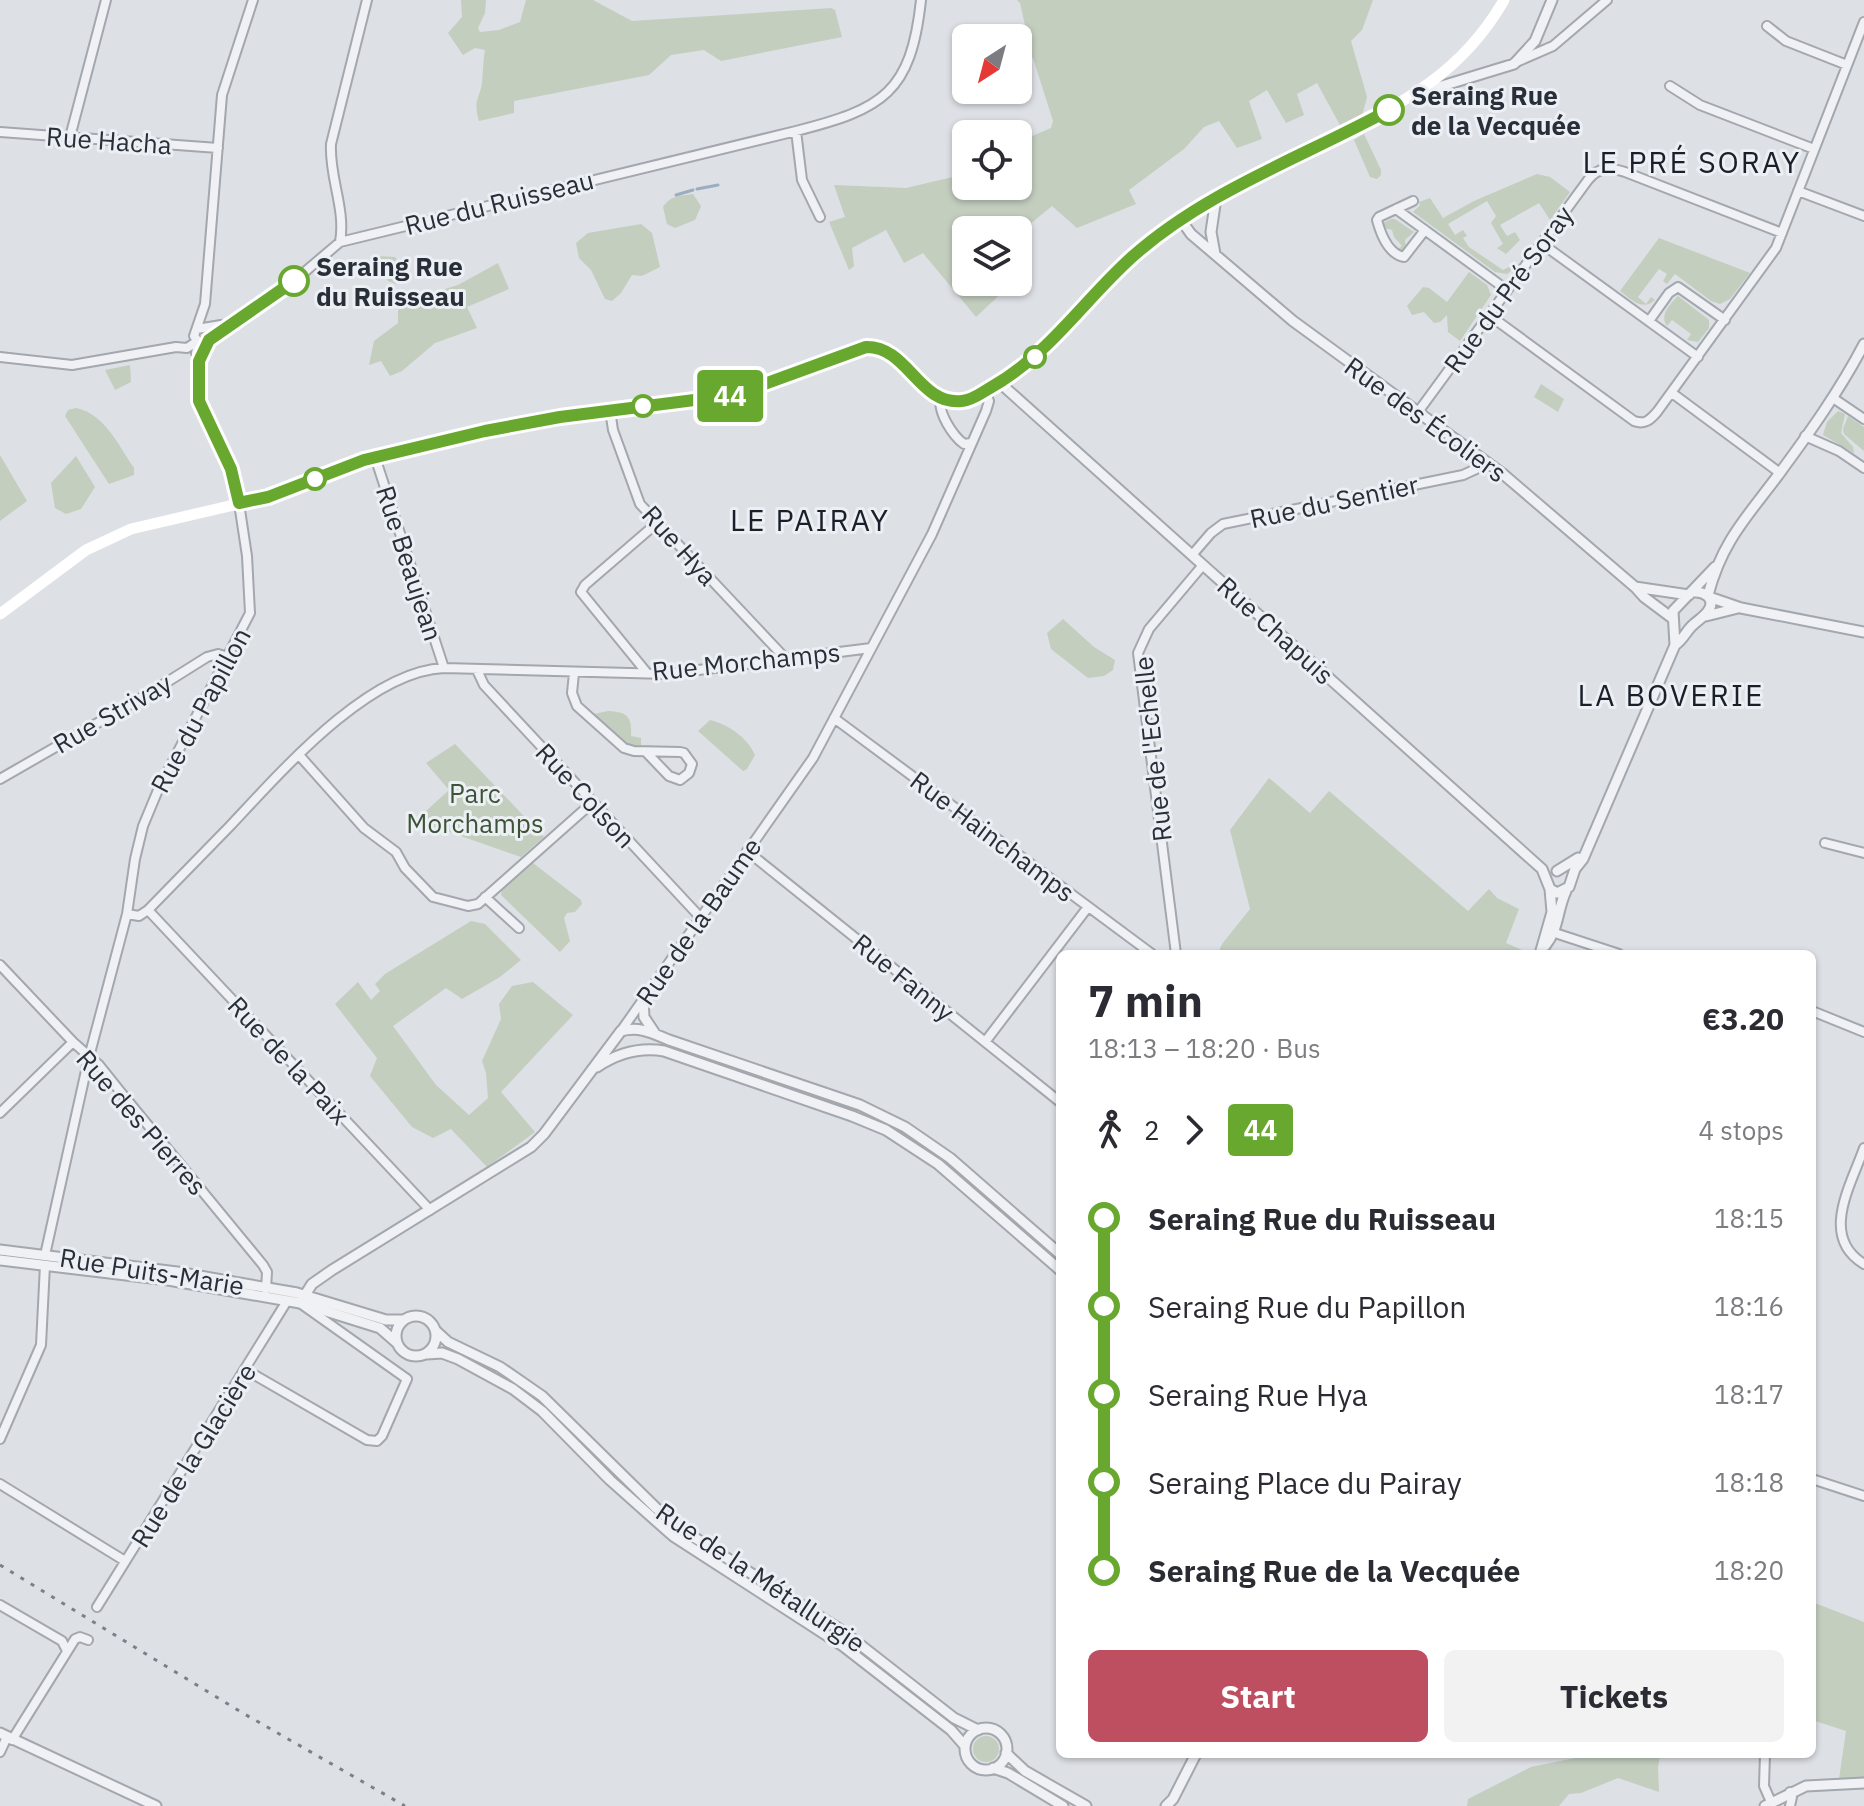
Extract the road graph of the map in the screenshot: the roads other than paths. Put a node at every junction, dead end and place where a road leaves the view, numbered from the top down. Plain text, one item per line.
1 (106, 0) edge
2 (253, 0) edge
3 (367, 0) edge
4 (921, 0) edge
5 (1504, 0) edge
6 (1552, 0) edge
7 (1607, 0) edge
8 (1864, 22) edge
9 (1767, 26) dead end
10 (1539, 34) junction
11 (1550, 47) junction
12 (1514, 64) junction
13 (1847, 65) junction
14 (1439, 77) junction
15 (1452, 84) junction
16 (1670, 86) dead end
17 (1419, 93) junction
18 (796, 131) junction
19 (0, 132) edge
20 (70, 137) junction
21 (218, 148) junction
22 (1814, 149) junction
23 (1798, 191) junction
24 (1216, 198) junction
25 (1413, 201) dead end
26 (1396, 209) junction
27 (1864, 216) edge
28 (820, 217) dead end
29 (1181, 220) junction
30 (1425, 230) junction
31 (1782, 233) junction
32 (340, 242) junction
33 (1541, 243) junction
34 (1215, 254) junction
35 (1507, 290) junction
36 (1489, 315) junction
37 (1725, 320) junction
38 (1649, 321) junction
39 (226, 327) junction
40 (199, 330) junction
41 (209, 341) junction
42 (197, 343) junction
43 (1864, 344) edge
44 (176, 347) junction
45 (0, 357) edge
46 (1698, 357) junction
47 (199, 361) junction
48 (1000, 383) junction
49 (985, 391) junction
50 (1672, 393) junction
51 (941, 398) junction
52 (1833, 398) junction
53 (610, 410) junction
54 (1418, 412) junction
55 (1864, 419) edge
56 (1805, 436) junction
57 (971, 443) junction
58 (375, 457) junction
59 (1484, 460) junction
60 (1864, 468) edge
61 (1780, 473) junction
62 (239, 503) junction
63 (657, 523) junction
64 (1192, 555) junction
65 (1203, 565) junction
66 (1715, 567) junction
67 (1635, 587) junction
68 (1691, 593) junction
69 (1708, 596) junction
70 (1741, 608) junction
71 (0, 614) edge
72 (1701, 618) junction
73 (1672, 620) junction
74 (1690, 627) junction
75 (1864, 632) edge
76 (1675, 645) junction
77 (871, 648) junction
78 (225, 656) junction
79 (785, 658) junction
80 (444, 668) junction
81 (477, 670) junction
82 (574, 673) junction
83 (647, 673) junction
84 (834, 718) junction
85 (646, 752) junction
86 (299, 755) junction
87 (0, 767) edge
88 (3, 778) edge
89 (593, 802) junction
90 (1825, 843) dead end
91 (1586, 849) junction
92 (747, 851) junction
93 (1864, 853) edge
94 (1557, 871) junction
95 (1570, 880) junction
96 (1549, 884) junction
97 (1566, 891) junction
98 (485, 897) junction
99 (1088, 907) junction
100 (148, 910) junction
101 (1552, 912) junction
102 (127, 914) junction
103 (700, 917) junction
104 (519, 928) dead end
105 (1555, 932) junction
106 (1147, 950) edge
107 (1175, 950) edge
108 (1541, 950) edge
109 (1542, 950) edge
110 (1607, 950) edge
111 (0, 965) edge
112 (643, 997) junction
113 (1816, 1013) edge
114 (621, 1031) junction
115 (654, 1032) junction
116 (1864, 1032) edge
117 (73, 1042) junction
118 (985, 1042) junction
119 (89, 1057) junction
120 (591, 1071) junction
121 (1056, 1099) edge
122 (0, 1113) edge
123 (1864, 1148) edge
124 (430, 1210) junction
125 (0, 1250) edge
126 (1056, 1251) edge
127 (0, 1260) edge
128 (45, 1260) junction
129 (1864, 1264) edge
130 (1056, 1267) edge
131 (266, 1289) junction
132 (302, 1299) junction
133 (287, 1301) junction
134 (403, 1320) junction
135 (436, 1331) junction
136 (396, 1342) junction
137 (427, 1354) junction
138 (246, 1370) junction
139 (0, 1439) edge
140 (1816, 1480) edge
141 (0, 1484) edge
142 (1864, 1496) edge
143 (125, 1561) junction
144 (0, 1605) edge
145 (97, 1607) dead end
146 (88, 1640) dead end
147 (67, 1651) junction
148 (978, 1730) junction
149 (6, 1737) edge
150 (965, 1746) junction
151 (0, 1752) edge
152 (1006, 1753) junction
153 (1194, 1758) edge
154 (1765, 1758) edge
155 (993, 1768) junction
156 (1864, 1783) edge
157 (1790, 1792) junction
158 (1170, 1804) edge
159 (1768, 1804) edge
160 (156, 1806) edge
161 (1063, 1806) edge
162 (1086, 1806) edge
163 (1790, 1806) edge

1 - 20 street
2 - 21 street
3 - 32 street
4 - 18 street, Rue du Ruisseau
5 - 14 main road
6 - 10 street
7 - 11 street
8 - 13 street
9 - 13 street
10 - 11 street
10 - 12 street
11 - 12 street
12 - 15 street
13 - 22 street
14 - 15 street
14 - 17 main road
15 - 17 street
16 - 22 street
17 - 24 main road
18 - 28 street
18 - 32 street, Rue du Ruisseau
19 - 20 street, Rue Hacha
20 - 21 street, Rue Hacha
21 - 40 street
22 - 23 street
23 - 27 street
23 - 31 street
24 - 29 main road
24 - 34 street
25 - 26 street
26 - 30 street
26 - 30 street
29 - 34 street, Rue des Écoliers
29 - 48 main road
30 - 35 street
31 - 33 street, Rue du Pré Soray
31 - 37 street
32 - 39 street, Rue du Ruisseau
33 - 35 street, Rue du Pré Soray
33 - 38 street
34 - 54 street, Rue des Écoliers
35 - 36 street, Rue du Pré Soray
36 - 50 street
36 - 54 street, Rue du Pré Soray
37 - 38 street
37 - 46 street
38 - 46 street
39 - 40 street
39 - 41 street, Rue du Ruisseau
40 - 41 street
40 - 42 street, Rue du Papillon
40 - 44 street
41 - 42 street
41 - 47 street
42 - 44 street
42 - 47 street, Rue du Papillon
43 - 52 street
44 - 45 street
46 - 50 street
47 - 62 street, Rue du Papillon
48 - 49 main road
48 - 64 street, Rue Chapuis
49 - 51 main road
49 - 57 street, Rue de la Baume
50 - 61 street
51 - 53 main road
51 - 57 street
52 - 55 street
52 - 56 street
53 - 58 main road
53 - 63 street, Rue Hya
54 - 59 street, Rue des Écoliers
56 - 60 street
56 - 61 street
57 - 77 street, Rue de la Baume
58 - 62 main road
58 - 80 street, Rue Beaujean
59 - 64 street, Rue du Sentier
59 - 67 street, Rue des Écoliers
61 - 66 street
62 - 71 main road
62 - 78 street, Rue du Papillon
63 - 79 street, Rue Hya
63 - 83 street
64 - 65 street, Rue Chapuis
65 - 96 street, Rue Chapuis
65 - 107 street, Rue de l'Echelle
66 - 68 street
66 - 69 street
67 - 68 street
67 - 73 street, Rue des Écoliers
68 - 69 street
68 - 73 street
69 - 70 street
69 - 72 street
70 - 72 street
70 - 75 street
72 - 74 street
73 - 74 street
73 - 76 street
74 - 76 street
76 - 91 street
77 - 79 street, Rue Morchamps
77 - 84 street, Rue de la Baume
78 - 88 street, Rue Strivay
78 - 102 street, Rue du Papillon
79 - 83 street, Rue Morchamps
80 - 81 street, Rue Morchamps
80 - 86 street, Rue Morchamps
81 - 82 street, Rue Morchamps
81 - 89 street, Rue Colson
82 - 83 street, Rue Morchamps
82 - 85 street
84 - 92 street, Rue de la Baume
84 - 99 street, Rue Hainchamps
85 - 85 street
86 - 98 street
86 - 100 street, Rue Morchamps
87 - 88 street
89 - 98 street
89 - 103 street, Rue Colson
90 - 93 street
91 - 94 street
91 - 95 street
92 - 103 street, Rue de la Baume
92 - 118 street, Rue Fanny
94 - 95 street
94 - 96 street
95 - 97 street
96 - 97 street
96 - 101 street
97 - 105 street
98 - 104 street
99 - 106 street, Rue Hainchamps
99 - 118 street
100 - 102 street
100 - 124 street, Rue de la Paix
101 - 105 street
101 - 108 street
102 - 119 street, Rue du Papillon
103 - 112 street, Rue de la Baume
105 - 109 street
105 - 110 street
111 - 117 street, Rue des Pierres
112 - 114 street, Rue de la Baume
112 - 115 street
113 - 116 street
114 - 115 street
114 - 120 street, Rue de la Baume
115 - 126 street
117 - 119 street, Rue des Pierres
117 - 122 street
118 - 121 street, Rue Fanny
119 - 128 street, Rue du Papillon
119 - 131 street, Rue des Pierres
120 - 124 street, Rue de la Baume
120 - 130 street
123 - 129 street
124 - 132 street, Rue de la Baume
125 - 128 street, Rue Puits-Marie
127 - 128 street, Rue Puits-Marie
128 - 131 street, Rue Puits-Marie
128 - 133 street, Rue Puits-Marie
128 - 139 street, Rue du Papillon
131 - 132 street, Rue Puits-Marie
132 - 133 street, Rue Puits-Marie
132 - 134 street, Rue de la Métallurgie
132 - 136 street, Rue de la Métallurgie
132 - 138 street
133 - 138 street, Rue de la Glacière
134 - 135 street, Rue de la Métallurgie
134 - 136 street
135 - 137 street
135 - 148 street, Rue de la Métallurgie
136 - 137 street, Rue de la Métallurgie
137 - 150 street, Rue de la Métallurgie
138 - 143 street, Rue de la Glacière
140 - 142 street
141 - 143 street
143 - 145 street, Rue de la Glacière
144 - 147 street
146 - 147 street
147 - 149 street
148 - 150 street
148 - 152 street, Rue de la Métallurgie
149 - 151 street
149 - 160 street
150 - 155 street, Rue de la Métallurgie
152 - 155 street
152 - 162 street, Rue de la Métallurgie
153 - 158 street
154 - 159 street
155 - 161 street, Rue de la Métallurgie
156 - 157 street
157 - 159 street
157 - 163 street

